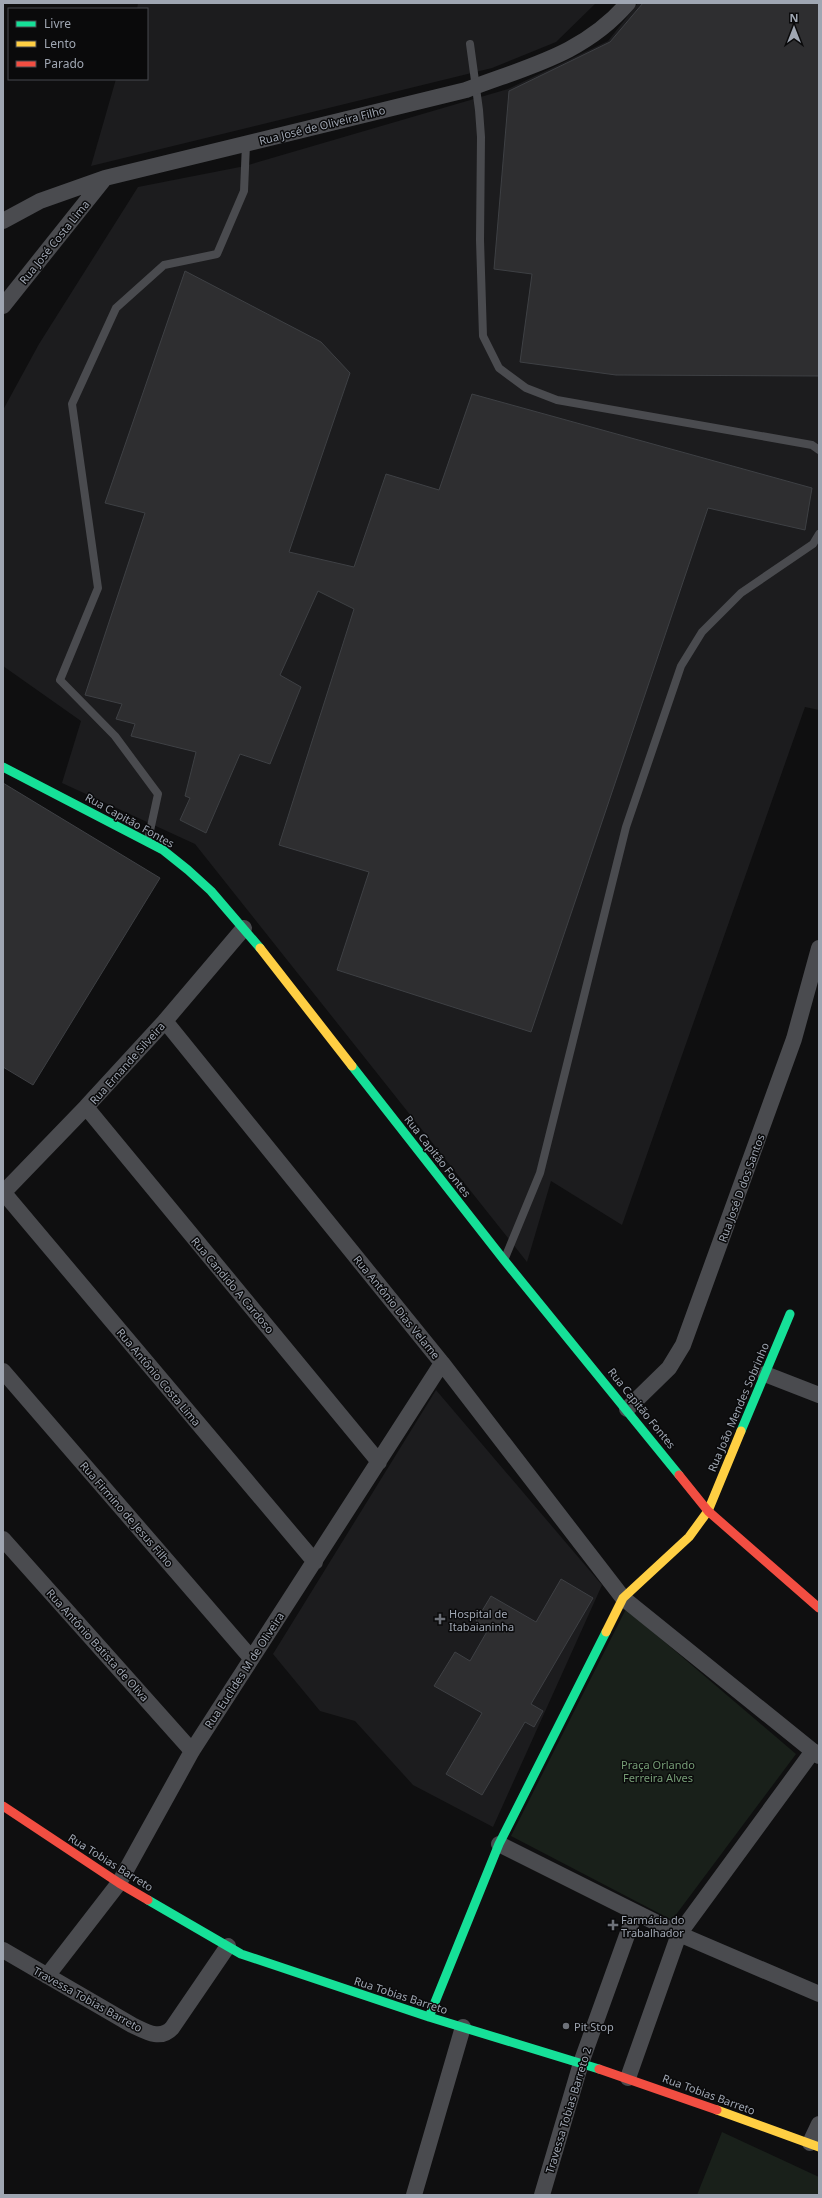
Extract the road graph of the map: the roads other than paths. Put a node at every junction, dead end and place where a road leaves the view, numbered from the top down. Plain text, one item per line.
1 (628, 3) edge
2 (470, 44) dead end
3 (476, 86) junction
4 (246, 144) junction
5 (105, 178) junction
6 (3, 221) edge
7 (3, 306) edge
8 (819, 450) edge
9 (819, 534) edge
10 (3, 767) edge
11 (148, 841) junction
12 (244, 928) junction
13 (819, 948) edge
14 (165, 1020) junction
15 (86, 1107) junction
16 (3, 1192) edge
17 (504, 1260) junction
18 (790, 1314) dead end
19 (442, 1363) junction
20 (3, 1371) edge
21 (765, 1374) junction
22 (819, 1395) edge
23 (627, 1409) junction
24 (379, 1462) junction
25 (708, 1511) junction
26 (3, 1539) edge
27 (315, 1562) junction
28 (623, 1598) junction
29 (819, 1608) edge
30 (251, 1658) junction
31 (192, 1752) junction
32 (816, 1754) edge
33 (3, 1806) edge
34 (499, 1844) junction
35 (119, 1883) junction
36 (635, 1913) junction
37 (679, 1934) junction
38 (228, 1946) junction
39 (3, 1950) edge
40 (47, 1976) junction
41 (819, 1994) edge
42 (429, 2017) junction
43 (463, 2027) junction
44 (581, 2063) junction
45 (628, 2078) junction
46 (819, 2124) edge
47 (815, 2145) edge
48 (414, 2195) edge
49 (542, 2195) edge

1 - 3 street, Rua José de Oliveira Filho
2 - 3 lane
3 - 4 street, Rua José de Oliveira Filho
3 - 8 lane
4 - 5 street, Rua José de Oliveira Filho
4 - 11 lane
5 - 6 street, Rua José de Oliveira Filho
5 - 7 street, Rua José Costa Lima
9 - 17 lane
10 - 11 street, Rua Capitão Fontes
11 - 12 street, Rua Capitão Fontes
12 - 14 street, Rua Ernande Silveira
12 - 17 street, Rua Capitão Fontes
13 - 23 street, Rua José D dos Santos
14 - 15 street, Rua Ernande Silveira
14 - 19 street, Rua Antônio Dias Velame
15 - 16 street, Rua Ernande Silveira
15 - 24 street, Rua Candido A Cardoso
16 - 27 street, Rua Antônio Costa Lima
17 - 23 street, Rua Capitão Fontes
18 - 21 street, Rua João Mendes Sobrinho
19 - 24 street, Rua Euclides M de Oliveira
19 - 28 street, Rua Antônio Dias Velame
20 - 30 street, Rua Firmino de Jesus Filho
21 - 22 street
21 - 25 street, Rua João Mendes Sobrinho
23 - 25 street, Rua Capitão Fontes
24 - 27 street, Rua Euclides M de Oliveira
25 - 28 street, Rua João Mendes Sobrinho
25 - 29 street, Rua Capitão Fontes
26 - 31 street, Rua Antônio Batista de Oliva
27 - 30 street, Rua Euclides M de Oliveira
28 - 32 street
28 - 34 street
30 - 31 street, Rua Euclides M de Oliveira
31 - 35 street, Rua Euclides M de Oliveira
32 - 37 street
33 - 35 street, Rua Tobias Barreto
34 - 36 street
34 - 42 street
35 - 38 street, Rua Tobias Barreto
35 - 40 street, Rua Euclides M de Oliveira
36 - 37 street
36 - 44 street, Travessa Tobias Barreto 2
37 - 41 street
37 - 45 street
38 - 40 street, Travessa Tobias Barreto
38 - 42 street, Rua Tobias Barreto
39 - 40 street, Travessa Tobias Barreto
42 - 43 street, Rua Tobias Barreto
43 - 44 street, Rua Tobias Barreto
43 - 48 street
44 - 45 street, Rua Tobias Barreto
44 - 49 street, Travessa Tobias Barreto 2
45 - 47 street, Rua Tobias Barreto
46 - 47 street

